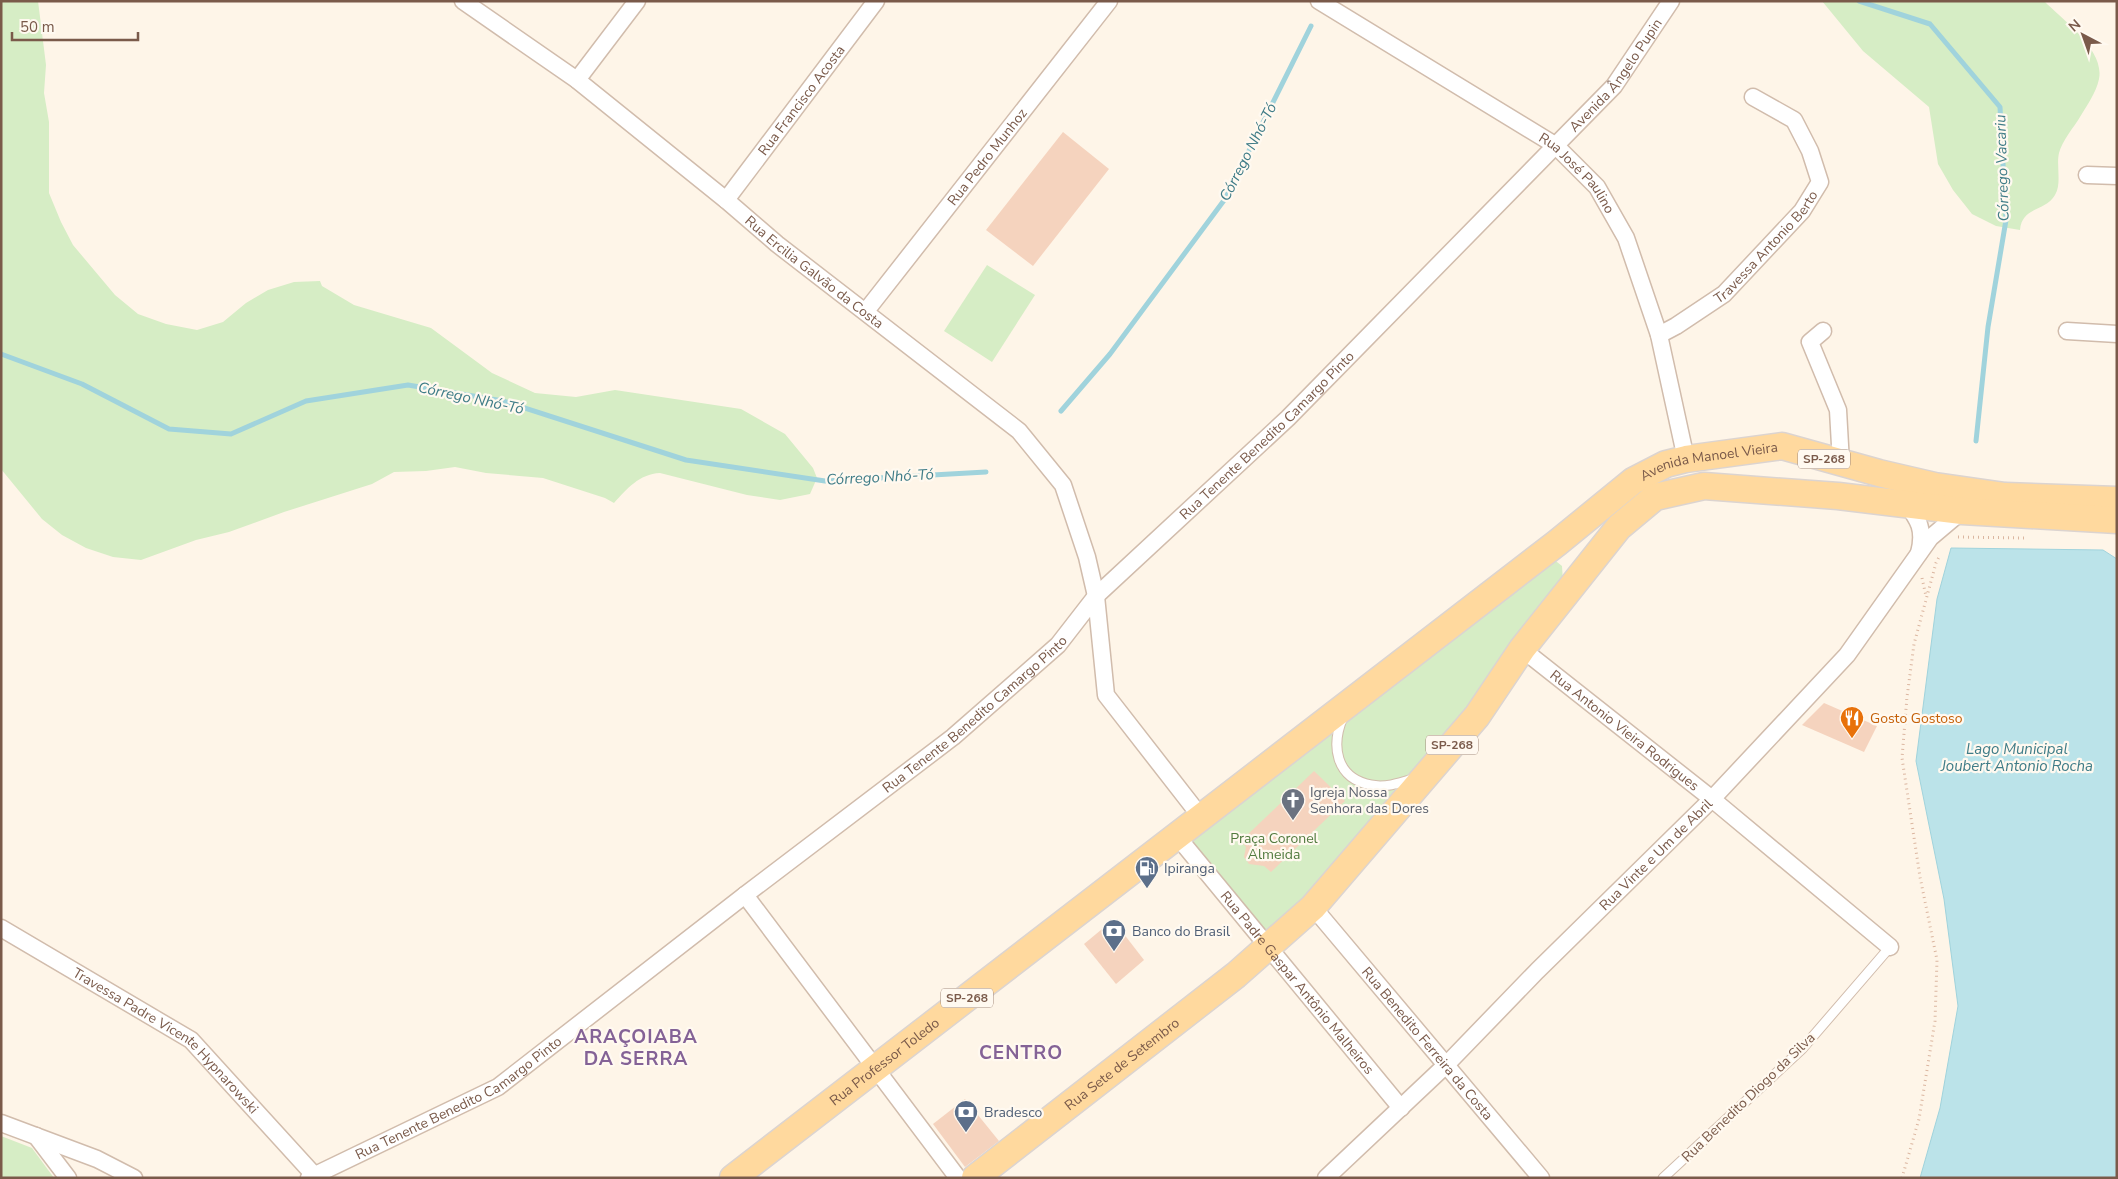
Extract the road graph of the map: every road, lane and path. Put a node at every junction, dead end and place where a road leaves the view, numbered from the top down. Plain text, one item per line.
1 (463, 1) edge
2 (638, 1) edge
3 (876, 1) edge
4 (1109, 1) edge
5 (1320, 1) edge
6 (1671, 1) edge
7 (577, 80) junction
8 (1753, 96) dead end
9 (1555, 145) junction
10 (2087, 175) dead end
11 (2117, 176) edge
12 (726, 200) junction
13 (866, 311) junction
14 (1823, 331) dead end
15 (2067, 331) dead end
16 (2117, 334) edge
17 (1658, 335) junction
18 (1686, 459) junction
19 (1831, 460) junction
20 (1879, 474) junction
21 (1808, 493) junction
22 (2117, 500) edge
23 (1907, 504) junction
24 (1962, 511) junction
25 (2117, 520) edge
26 (1948, 537) dead end
27 (2027, 538) dead end
28 (1940, 554) dead end
29 (1918, 555) junction
30 (1096, 596) junction
31 (1522, 648) junction
32 (1353, 700) junction
33 (1430, 772) junction
34 (1712, 799) junction
35 (1201, 817) junction
36 (1176, 835) junction
37 (745, 895) junction
38 (1313, 907) junction
39 (1, 928) edge
40 (1890, 947) joint
41 (1268, 948) junction
42 (1447, 1064) junction
43 (876, 1069) junction
44 (1401, 1108) junction
45 (1, 1122) edge
46 (36, 1136) junction
47 (311, 1177) edge
48 (68, 1178) edge
49 (134, 1178) edge
50 (733, 1178) edge
51 (958, 1178) edge
52 (975, 1178) edge
53 (1326, 1178) edge
54 (1541, 1178) edge
55 (1663, 1178) edge
56 (1902, 1178) edge

1 - 7 street, Rua Ercilia Galvão da Costa
2 - 7 street
3 - 12 street, Rua Francisco Acosta
4 - 13 street, Rua Pedro Munhoz
5 - 9 street, Rua José Paulino
6 - 9 street, Avenida Ângelo Pupin
7 - 12 street, Rua Ercilia Galvão da Costa
8 - 17 street, Travessa Antonio Berto
9 - 17 street, Rua José Paulino
9 - 30 street, Rua Tenente Benedito Camargo Pinto
10 - 11 street
12 - 13 street, Rua Ercilia Galvão da Costa
13 - 30 street, Rua Ercilia Galvão da Costa
14 - 19 street
15 - 16 street
17 - 18 street, Rua José Paulino
18 - 19 main road, Avenida Manoel Vieira / SP-268
18 - 32 main road, Avenida Manoel Vieira / SP-268
19 - 20 main road, Avenida Manoel Vieira / SP-268
19 - 21 main road
20 - 22 main road, Avenida Manoel Vieira / SP-268
20 - 23 street
21 - 23 main road, Avenida Manoel Vieira / SP-268
21 - 31 main road, Avenida Manoel Vieira / SP-268
23 - 24 main road, Avenida Manoel Vieira / SP-268
23 - 29 street
24 - 25 main road, Avenida Manoel Vieira / SP-268
24 - 29 street, Rua Vinte e Um de Abril
26 - 27 path
28 - 56 path
29 - 34 street, Rua Vinte e Um de Abril
30 - 35 street, Rua Ercilia Galvão da Costa
30 - 37 street, Rua Tenente Benedito Camargo Pinto
31 - 33 main road, SP-268
31 - 34 street, Rua Antonio Vieira Rodrigues
32 - 33 lane
32 - 35 main road, SP-268
33 - 38 main road, SP-268
34 - 40 street, Rua Antonio Vieira Rodrigues
34 - 42 street, Rua Vinte e Um de Abril
35 - 36 main road, Rua Professor Toledo / SP-268
36 - 41 street, Rua Padre Gaspar Antônio Malheiros
36 - 43 main road, Rua Professor Toledo / SP-268
37 - 43 street
37 - 47 street, Rua Tenente Benedito Camargo Pinto
38 - 41 main road, SP-268
38 - 42 street, Rua Benedito Ferreira da Costa
39 - 47 street, Travessa Padre Vicente Hypnarowski
40 - 55 lane, Rua Benedito Diogo da Silva
41 - 44 street, Rua Padre Gaspar Antônio Malheiros
41 - 52 main road, Rua Sete de Setembro / SP-268
42 - 44 street, Rua Vinte e Um de Abril
42 - 54 street, Rua Benedito Ferreira da Costa
43 - 50 main road, Rua Professor Toledo / SP-268
43 - 51 street
44 - 53 street, Rua Vinte e Um de Abril
45 - 46 street
46 - 48 street
46 - 49 street

